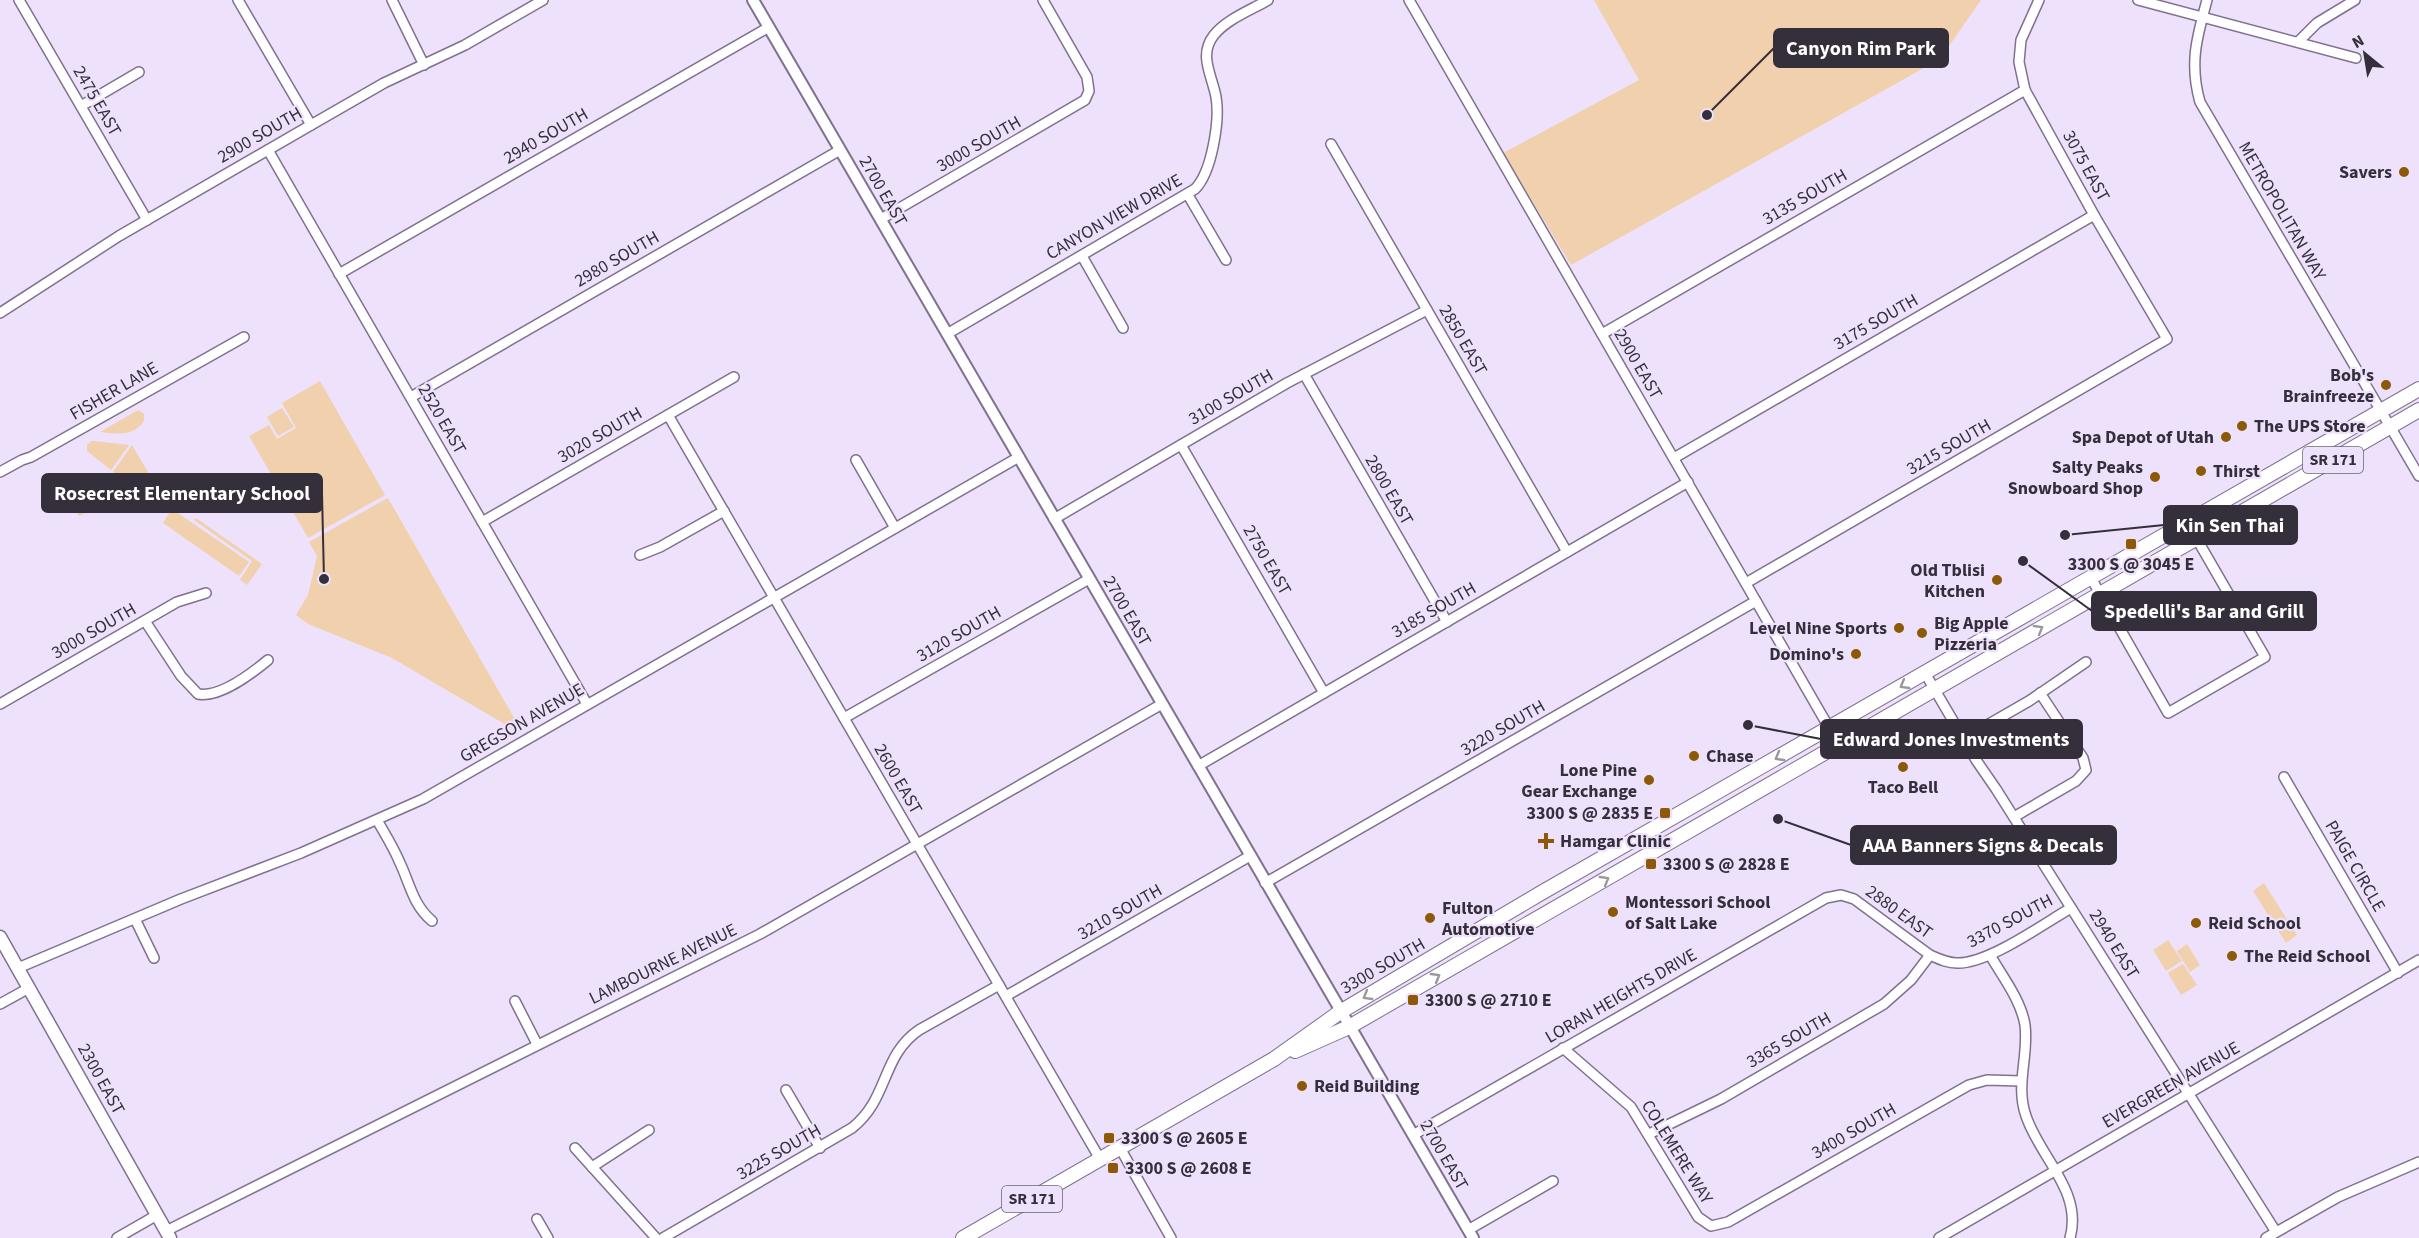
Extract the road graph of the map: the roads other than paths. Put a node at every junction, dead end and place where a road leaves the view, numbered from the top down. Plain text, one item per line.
1 (19, 0) edge
2 (238, 0) edge
3 (392, 0) edge
4 (543, 0) edge
5 (753, 0) edge
6 (1043, 0) edge
7 (1268, 0) edge
8 (1409, 0) edge
9 (2039, 0) edge
10 (2138, 0) edge
11 (2207, 0) edge
12 (2355, 0) edge
13 (2203, 17) junction
14 (769, 27) junction
15 (2298, 42) junction
16 (2356, 58) dead end
17 (424, 65) junction
18 (139, 72) dead end
19 (2025, 90) junction
20 (81, 106) junction
21 (311, 125) junction
22 (1331, 144) dead end
23 (268, 150) junction
24 (840, 150) junction
25 (1188, 195) junction
26 (2094, 215) junction
27 (881, 219) junction
28 (147, 220) junction
29 (1082, 256) junction
30 (1226, 260) dead end
31 (339, 274) junction
32 (1427, 310) junction
33 (0, 313) edge
34 (1123, 328) dead end
35 (1602, 333) junction
36 (947, 334) junction
37 (243, 337) dead end
38 (2168, 339) joint
39 (1304, 374) junction
40 (734, 376) dead end
41 (2419, 389) edge
42 (411, 397) junction
43 (2419, 410) edge
44 (2380, 412) junction
45 (668, 415) junction
46 (2390, 426) junction
47 (1181, 445) junction
48 (1019, 457) junction
49 (1674, 458) junction
50 (856, 460) dead end
51 (0, 472) edge
52 (2419, 476) edge
53 (1688, 482) junction
54 (724, 511) junction
55 (1054, 519) junction
56 (482, 522) junction
57 (2187, 522) junction
58 (895, 528) junction
59 (2196, 538) junction
60 (1567, 552) junction
61 (640, 555) dead end
62 (2091, 578) junction
63 (1089, 579) junction
64 (1746, 583) junction
65 (206, 593) dead end
66 (2100, 595) junction
67 (774, 598) junction
68 (1756, 601) junction
69 (145, 621) junction
70 (1447, 622) junction
71 (268, 660) dead end
72 (2086, 662) dead end
73 (1925, 673) junction
74 (1934, 690) junction
75 (1324, 693) junction
76 (2040, 693) junction
77 (0, 704) edge
78 (587, 704) junction
79 (1162, 704) junction
80 (844, 718) junction
81 (1830, 728) junction
82 (1963, 739) junction
83 (1839, 745) junction
84 (1198, 766) junction
85 (2284, 777) dead end
86 (2014, 817) junction
87 (377, 820) junction
88 (917, 844) junction
89 (1250, 856) junction
90 (1265, 883) junction
91 (1848, 896) joint
92 (2071, 908) junction
93 (135, 919) junction
94 (432, 921) dead end
95 (0, 938) edge
96 (1930, 955) junction
97 (1990, 955) junction
98 (154, 958) dead end
99 (2419, 960) edge
100 (18, 968) junction
101 (2398, 973) junction
102 (999, 985) junction
103 (29, 988) junction
104 (1006, 996) junction
105 (515, 1000) dead end
106 (0, 1004) edge
107 (1341, 1012) junction
108 (1349, 1028) junction
109 (537, 1044) junction
110 (1563, 1048) junction
111 (1274, 1059) junction
112 (2021, 1081) junction
113 (786, 1090) dead end
114 (2188, 1094) junction
115 (650, 1130) dead end
116 (1649, 1134) junction
117 (1413, 1135) junction
118 (575, 1148) dead end
119 (820, 1148) junction
120 (1120, 1148) junction
121 (1100, 1159) junction
122 (2419, 1162) edge
123 (592, 1167) junction
124 (2055, 1171) junction
125 (1553, 1181) dead end
126 (157, 1215) junction
127 (537, 1219) dead end
128 (1707, 1225) joint
129 (2276, 1232) junction
130 (168, 1234) edge
131 (1471, 1234) edge
132 (117, 1238) edge
133 (548, 1238) edge
134 (656, 1238) edge
135 (663, 1238) edge
136 (963, 1238) edge
137 (1171, 1238) edge
138 (1939, 1238) edge
139 (2070, 1238) edge
140 (2266, 1238) edge

1 - 20 street, 2475 EAST
2 - 21 street
3 - 17 street
4 - 17 street, 2900 SOUTH
5 - 14 street, 2700 EAST
6 - 27 street, 3000 SOUTH
7 - 25 street, CANYON VIEW DRIVE
8 - 35 street, 2900 EAST
9 - 19 street, 3075 EAST
10 - 13 street
11 - 13 street, METROPOLITAN WAY
12 - 15 street
13 - 15 street
13 - 44 street, METROPOLITAN WAY
14 - 24 street, 2700 EAST
14 - 31 street, 2940 SOUTH
15 - 16 street
17 - 21 street, 2900 SOUTH
18 - 20 street
19 - 26 street, 3075 EAST
19 - 35 street, 3135 SOUTH
20 - 28 street, 2475 EAST
21 - 23 street, 2900 SOUTH
22 - 32 street, 2850 EAST
23 - 28 street, 2900 SOUTH
23 - 31 street, 2520 EAST
24 - 27 street, 2700 EAST
24 - 42 street, 2980 SOUTH
25 - 29 street, CANYON VIEW DRIVE
25 - 30 street
26 - 38 street, 3075 EAST
26 - 49 street, 3175 SOUTH
27 - 36 street, 2700 EAST
28 - 33 street, 2900 SOUTH
29 - 34 street
29 - 36 street, CANYON VIEW DRIVE
31 - 42 street, 2520 EAST
32 - 39 street, 3100 SOUTH
32 - 60 street, 2850 EAST
35 - 49 street, 2900 EAST
36 - 48 street, 2700 EAST
37 - 51 street, FISHER LANE
38 - 64 street, 3215 SOUTH
39 - 47 street, 3100 SOUTH
39 - 70 street, 2800 EAST
40 - 45 street, 3020 SOUTH
41 - 44 main road, 3300 SOUTH / SR 171
42 - 56 street, 2520 EAST
43 - 46 main road, 3300 SOUTH / SR 171
44 - 46 street, METROPOLITAN WAY
44 - 57 main road, 3300 SOUTH / SR 171
45 - 54 street, 2600 EAST
45 - 56 street, 3020 SOUTH
46 - 52 street, METROPOLITAN WAY
46 - 59 main road, 3300 SOUTH / SR 171
47 - 55 street, 3100 SOUTH
47 - 75 street, 2750 EAST
48 - 55 street, 2700 EAST
48 - 58 street, GREGSON AVENUE
49 - 53 street, 2900 EAST
50 - 58 street
53 - 60 street, 3185 SOUTH
53 - 64 street, 2900 EAST
54 - 61 street
54 - 67 street, 2600 EAST
55 - 63 street, 2700 EAST
56 - 78 street, 2520 EAST
57 - 59 street
57 - 62 main road, 3300 SOUTH / SR 171
58 - 67 street, GREGSON AVENUE
59 - 66 main road, 3300 SOUTH / SR 171
59 - 66 street
60 - 70 street, 3185 SOUTH
62 - 66 street
62 - 73 main road, 3300 SOUTH / SR 171
63 - 79 street, 2700 EAST
63 - 80 street, 3120 SOUTH
64 - 68 street, 2900 EAST
65 - 69 street, 3000 SOUTH
74 -> 66 main road, 3300 SOUTH / SR 171
67 - 78 street, GREGSON AVENUE
67 - 80 street, 2600 EAST
68 - 81 street, 2900 EAST
68 - 90 street, 3220 SOUTH
69 - 71 street
69 - 77 street, 3000 SOUTH
70 - 75 street, 3185 SOUTH
72 - 76 street
73 - 74 street, 2940 EAST
73 -> 81 main road, 3300 SOUTH / SR 171
74 - 82 street, 2940 EAST
74 - 83 main road, 3300 SOUTH / SR 171
75 - 84 street, 3185 SOUTH
76 - 82 street
76 - 86 street
78 - 87 street, GREGSON AVENUE
79 - 84 street, 2700 EAST
79 - 88 street, LAMBOURNE AVENUE
80 - 88 street, 2600 EAST
81 - 83 street, 2900 EAST
81 -> 107 main road, 3300 SOUTH / SR 171
82 - 86 street, 2940 EAST
108 -> 83 main road, 3300 SOUTH / SR 171
84 - 89 street, 2700 EAST
85 - 101 street, PAIGE CIRCLE
86 - 92 street, 2940 EAST
87 - 93 street, GREGSON AVENUE
87 - 94 street
88 - 102 street, 2600 EAST
88 - 109 street, LAMBOURNE AVENUE
89 - 90 street, 2700 EAST
89 - 104 street, 3210 SOUTH
90 - 107 street, 2700 EAST
91 - 96 street, 2880 EAST
91 - 110 street, LORAN HEIGHTS DRIVE
92 - 97 street, 3370 SOUTH
92 - 114 street, 2940 EAST
93 - 98 street
93 - 100 street, GREGSON AVENUE
95 - 100 main road, 2300 EAST
96 - 97 street, 3370 SOUTH
96 - 116 street, 3365 SOUTH
97 - 112 street
99 - 101 street, EVERGREEN AVENUE
100 - 103 main road, 2300 EAST
101 - 114 street, EVERGREEN AVENUE
102 - 104 street, 2600 EAST
102 - 119 street, 3225 SOUTH
103 - 106 street
103 - 126 main road, 2300 EAST
104 - 121 street, 2600 EAST
105 - 109 street
107 - 108 street, 2700 EAST
107 - 111 main road, 3300 SOUTH / SR 171
108 - 111 main road, 3300 SOUTH / SR 171
108 - 117 street, 2700 EAST
109 - 130 street, LAMBOURNE AVENUE
110 - 116 street, COLEMERE WAY
110 - 117 street, LORAN HEIGHTS DRIVE
111 - 120 main road, 3300 SOUTH / SR 171
112 - 124 street
112 - 128 street, 3400 SOUTH
113 - 119 street
114 - 124 street, EVERGREEN AVENUE
114 - 129 street, 2940 EAST
115 - 123 street
116 - 128 street, COLEMERE WAY
117 - 131 street, 2700 EAST
118 - 123 street
119 - 135 street, 3225 SOUTH
120 - 121 main road, 3300 SOUTH / SR 171
120 - 137 street
121 - 136 main road, 3300 SOUTH / SR 171
122 - 129 street
123 - 134 street
124 - 138 street, EVERGREEN AVENUE
124 - 139 street
125 - 131 street
126 - 130 main road, 2300 EAST
126 - 132 street
127 - 133 street
129 - 140 street

